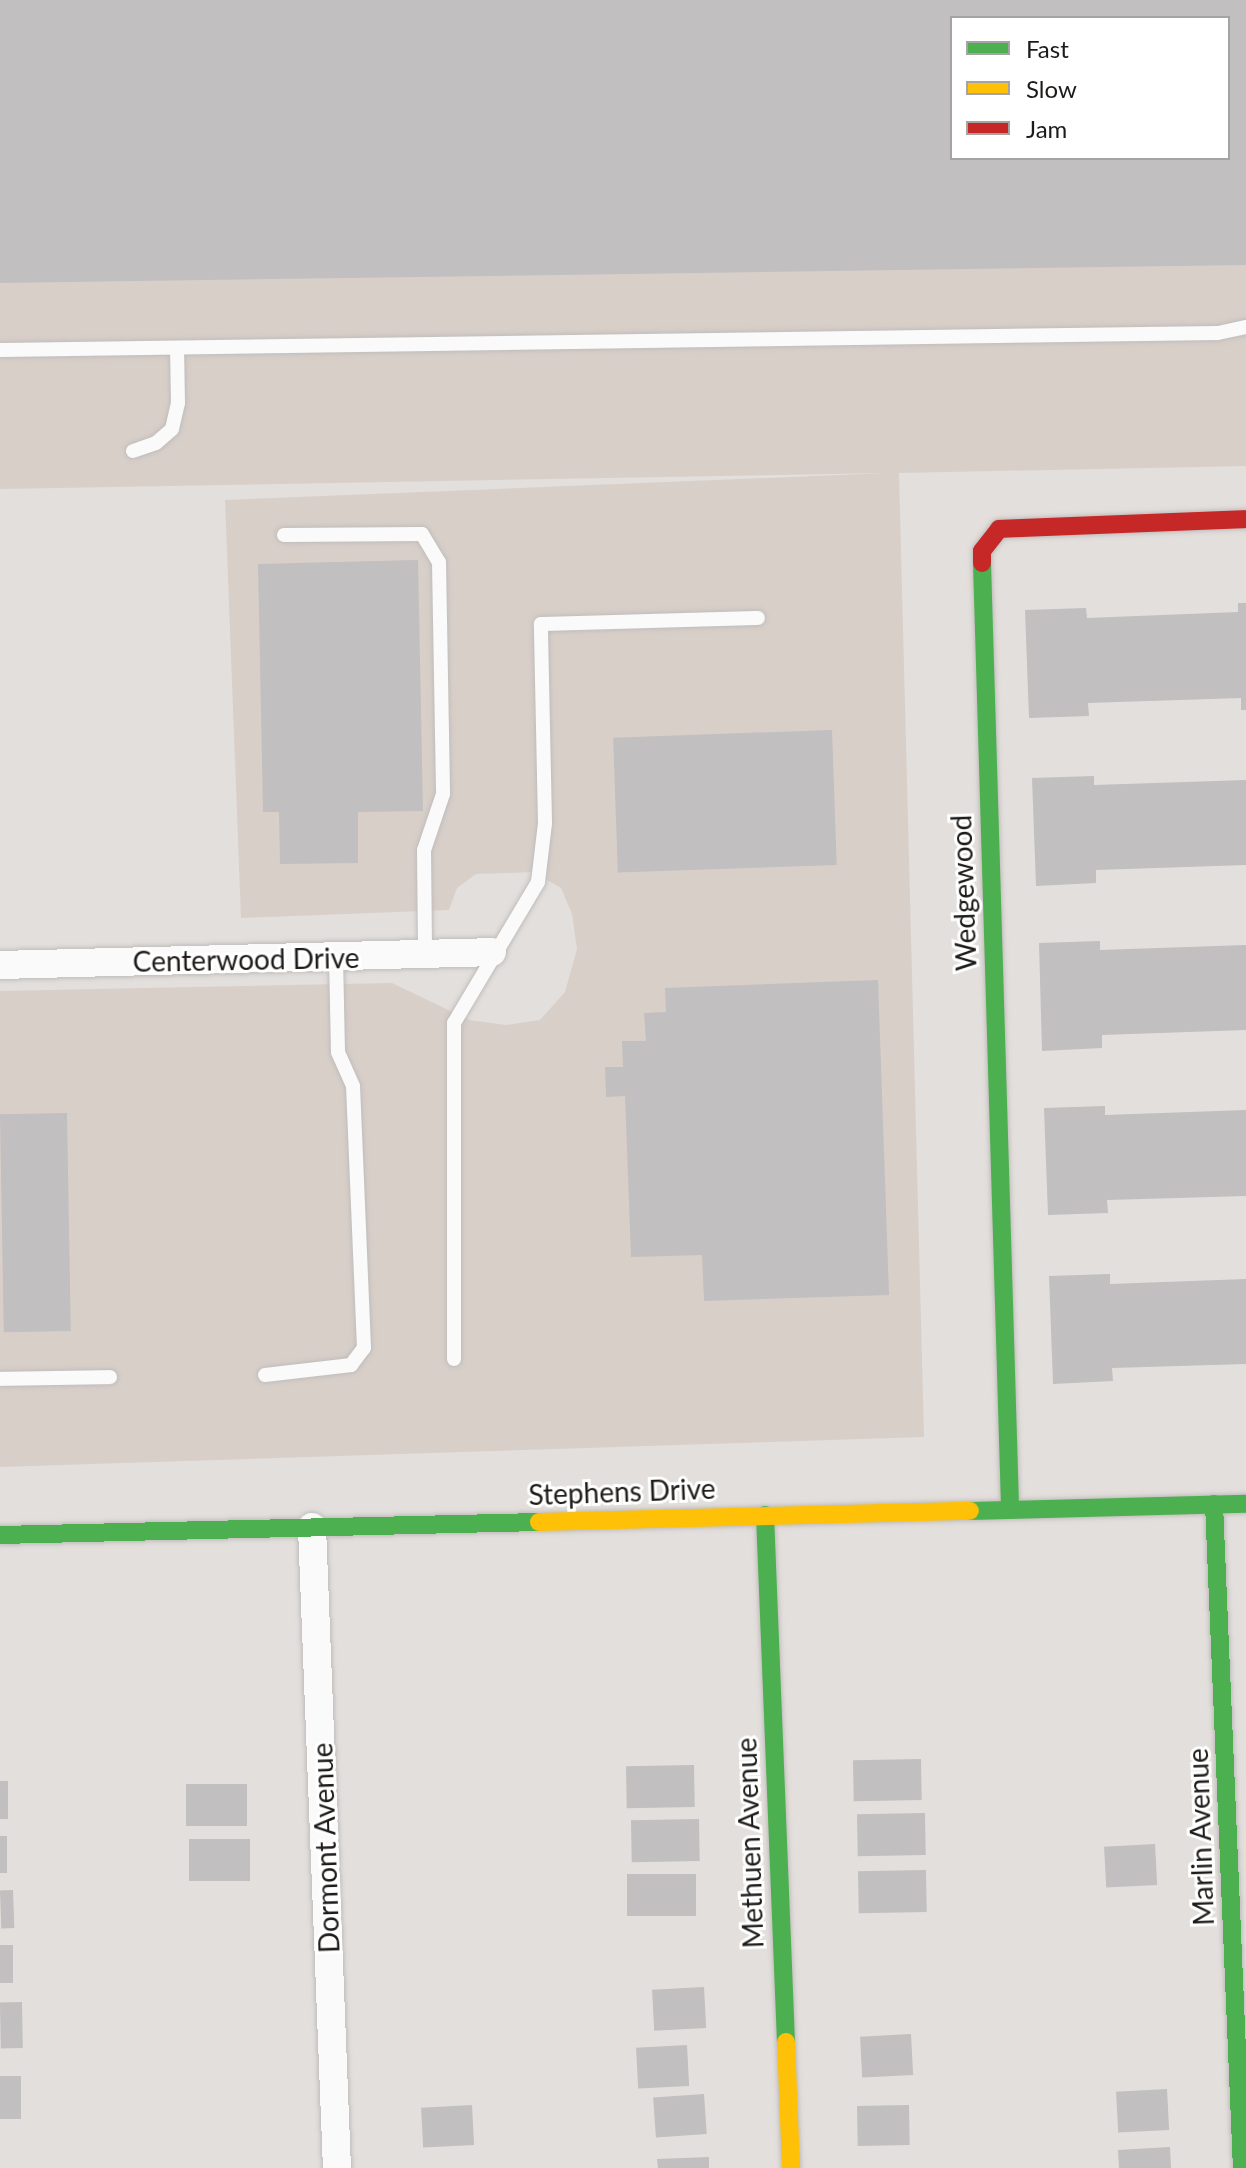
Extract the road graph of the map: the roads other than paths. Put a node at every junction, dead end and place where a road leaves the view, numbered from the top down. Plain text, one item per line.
1 (1246, 327) edge
2 (177, 348) junction
3 (0, 350) edge
4 (133, 451) dead end
5 (1246, 519) edge
6 (284, 535) dead end
7 (758, 618) dead end
8 (492, 952) junction
9 (425, 954) junction
10 (336, 957) junction
11 (0, 965) edge
12 (454, 1359) dead end
13 (265, 1375) dead end
14 (110, 1377) dead end
15 (0, 1379) edge
16 (1214, 1504) junction
17 (1246, 1504) edge
18 (1010, 1509) junction
19 (765, 1515) junction
20 (312, 1527) junction
21 (0, 1535) edge
22 (337, 2168) edge
23 (791, 2168) edge
24 (1242, 2168) edge

1 - 2 lane
2 - 3 lane
2 - 4 lane
5 - 18 street, Wedgewood
6 - 9 lane
7 - 8 lane
8 - 9 street, Centerwood Drive
8 - 12 lane
9 - 10 street, Centerwood Drive
10 - 11 street, Centerwood Drive
10 - 13 lane
14 - 15 lane
16 - 17 street, Stephens Drive
16 - 18 street, Stephens Drive
16 - 24 street, Marlin Avenue
18 - 19 street, Stephens Drive
19 - 20 street, Stephens Drive
19 - 23 street, Methuen Avenue
20 - 21 street, Stephens Drive
20 - 22 street, Dormont Avenue

